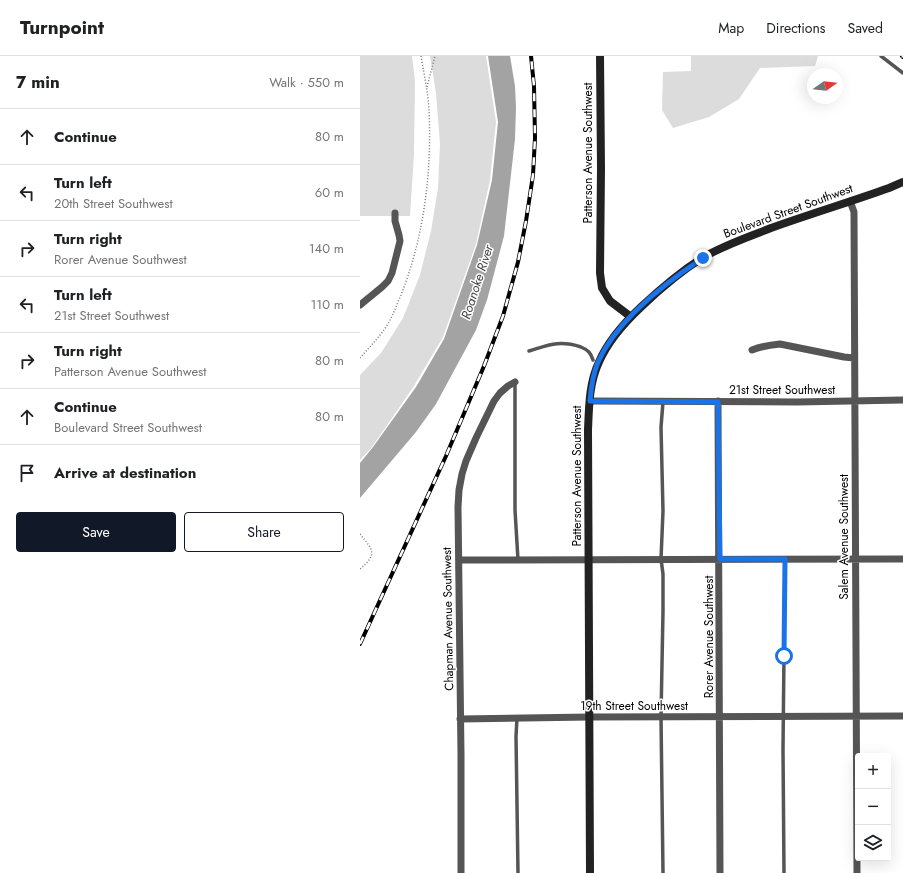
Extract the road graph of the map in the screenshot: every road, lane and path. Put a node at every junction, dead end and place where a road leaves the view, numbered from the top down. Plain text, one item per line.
1 (421, 56) edge
2 (435, 56) edge
3 (600, 56) edge
4 (881, 56) edge
5 (903, 73) edge
6 (427, 88) junction
7 (903, 182) edge
8 (850, 201) junction
9 (395, 213) dead end
10 (360, 305) edge
11 (631, 317) junction
12 (752, 350) dead end
13 (529, 351) dead end
14 (360, 358) edge
15 (854, 358) junction
16 (596, 361) junction
17 (515, 382) joint
18 (854, 400) junction
19 (903, 400) edge
20 (590, 401) junction
21 (663, 401) junction
22 (718, 402) junction
23 (360, 534) edge
24 (589, 559) junction
25 (661, 559) junction
26 (720, 559) junction
27 (785, 559) junction
28 (855, 559) junction
29 (903, 559) edge
30 (459, 560) junction
31 (518, 560) junction
32 (360, 569) edge
33 (856, 716) junction
34 (903, 716) edge
35 (590, 717) junction
36 (661, 717) junction
37 (720, 717) junction
38 (784, 717) junction
39 (517, 718) junction
40 (460, 719) junction
41 (461, 873) edge
42 (518, 873) edge
43 (590, 873) edge
44 (663, 873) edge
45 (720, 873) edge
46 (784, 873) edge
47 (857, 873) edge

1 - 6 path
2 - 6 path
3 - 11 main road, Patterson Avenue Southwest
4 - 5 lane
6 - 14 path
7 - 8 main road, Boulevard Street Southwest
8 - 11 main road, Boulevard Street Southwest
8 - 15 street, Salem Avenue Southwest
9 - 10 street
11 - 16 main road, Patterson Avenue Southwest
12 - 15 street
13 - 16 lane
15 - 18 street, Salem Avenue Southwest
16 - 20 main road, Patterson Avenue Southwest
17 - 30 street, Chapman Avenue Southwest
17 - 31 lane
18 - 19 street, 21st Street Southwest
18 - 22 street, 21st Street Southwest
18 - 28 street, Salem Avenue Southwest
20 - 21 street, 21st Street Southwest
20 - 24 main road, Patterson Avenue Southwest
21 - 22 street, 21st Street Southwest
21 - 25 lane
22 - 26 street, Rorer Avenue Southwest
23 - 32 path
24 - 25 street
24 - 31 street
24 - 35 main road, Patterson Avenue Southwest
25 - 26 street
25 - 36 lane
26 - 27 street
26 - 37 street, Rorer Avenue Southwest
27 - 28 street
27 - 38 lane
28 - 29 street
28 - 33 street, Salem Avenue Southwest
30 - 31 street
30 - 40 street, Chapman Avenue Southwest
33 - 34 street, 19th Street Southwest
33 - 38 street, 19th Street Southwest
33 - 47 street, Salem Avenue Southwest
35 - 36 street, 19th Street Southwest
35 - 39 street, 19th Street Southwest
35 - 43 main road, Patterson Avenue Southwest
36 - 37 street, 19th Street Southwest
36 - 44 lane
37 - 38 street, 19th Street Southwest
37 - 45 street, Rorer Avenue Southwest
38 - 46 lane
39 - 40 street, 19th Street Southwest
39 - 42 lane
40 - 41 street, Chapman Avenue Southwest

